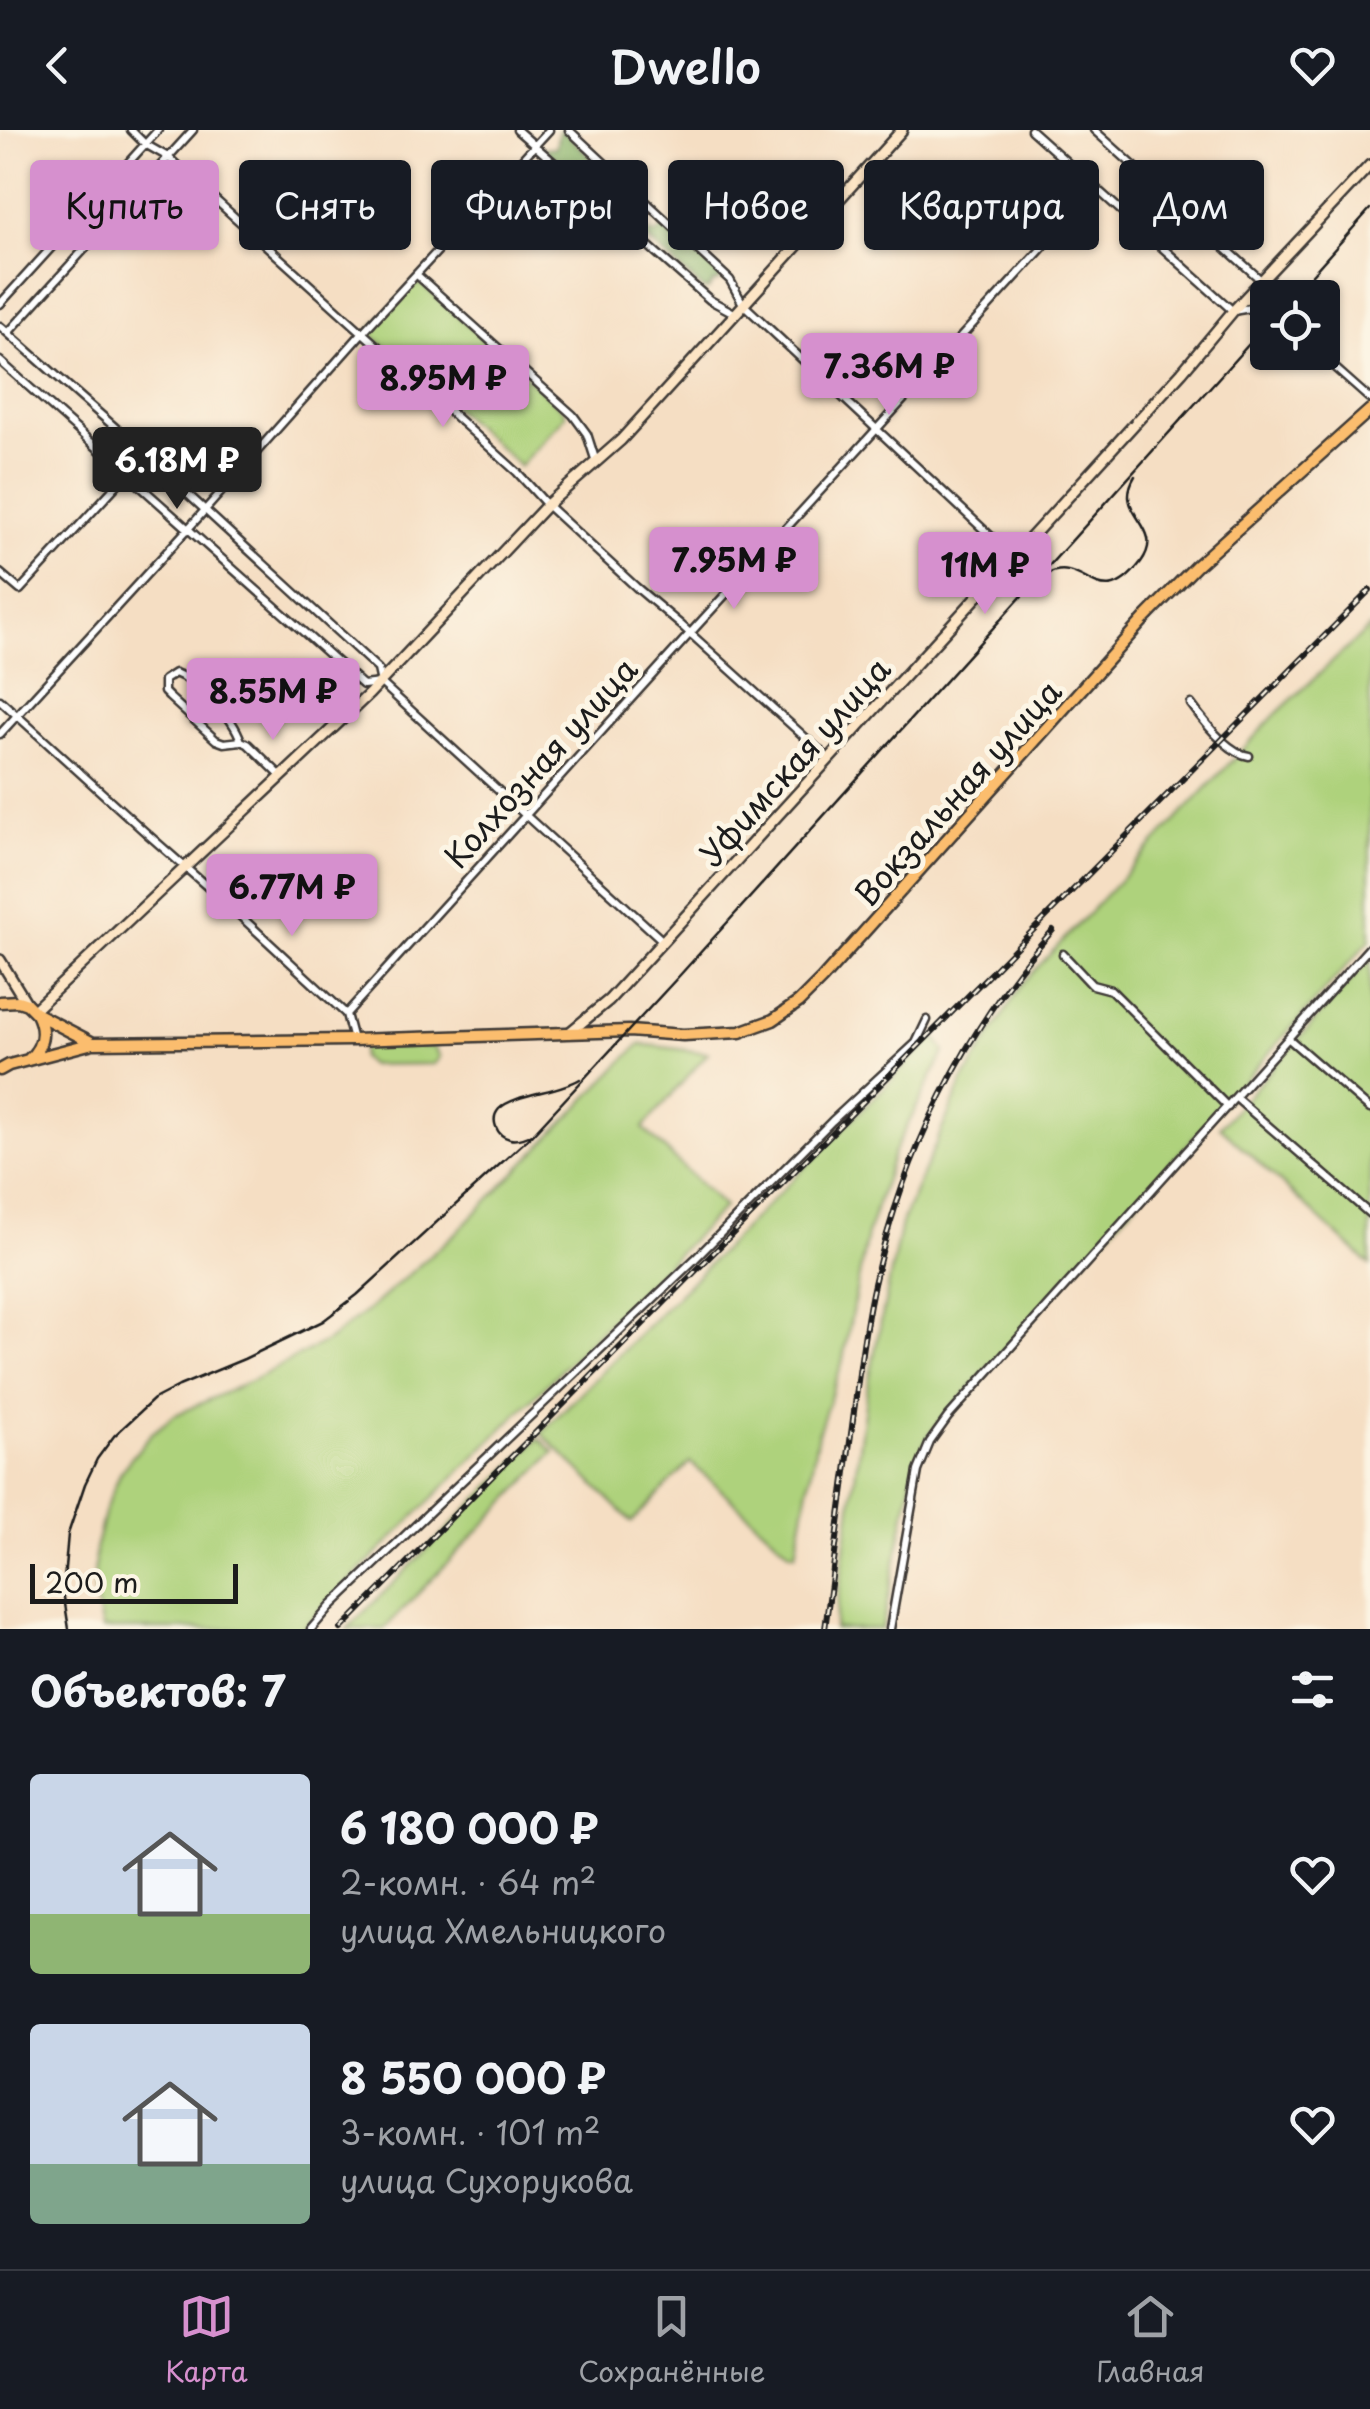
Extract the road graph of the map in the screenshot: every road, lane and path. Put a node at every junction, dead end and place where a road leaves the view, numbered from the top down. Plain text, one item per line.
1 (131, 130) edge
2 (158, 130) edge
3 (193, 130) edge
4 (517, 130) edge
5 (549, 130) edge
6 (568, 130) edge
7 (902, 130) edge
8 (1031, 130) edge
9 (1094, 130) edge
10 (146, 144) junction
11 (534, 144) junction
12 (168, 157) junction
13 (1064, 160) edge
14 (1370, 165) edge
15 (1099, 192) edge
16 (1041, 250) edge
17 (416, 275) junction
18 (1261, 280) edge
19 (1263, 280) edge
20 (1250, 293) edge
21 (0, 304) edge
22 (742, 304) junction
23 (1250, 307) edge
24 (1233, 311) junction
25 (734, 313) junction
26 (0, 326) edge
27 (363, 332) junction
28 (8, 333) junction
29 (2, 366) edge
30 (1337, 370) edge
31 (1370, 399) edge
32 (1370, 410) edge
33 (876, 431) junction
34 (596, 462) junction
35 (126, 475) junction
36 (548, 504) junction
37 (204, 511) junction
38 (188, 527) junction
39 (1013, 557) junction
40 (0, 573) edge
41 (690, 633) junction
42 (381, 683) junction
43 (0, 700) edge
44 (1192, 704) dead end
45 (16, 715) junction
46 (0, 734) edge
47 (241, 741) junction
48 (1249, 756) dead end
49 (829, 759) junction
50 (282, 778) junction
51 (525, 815) junction
52 (186, 867) junction
53 (663, 941) junction
54 (1370, 947) edge
55 (1062, 954) dead end
56 (0, 960) edge
57 (0, 1002) edge
58 (32, 1010) junction
59 (346, 1014) junction
60 (927, 1020) dead end
61 (568, 1034) junction
62 (1289, 1039) junction
63 (353, 1040) junction
64 (94, 1043) junction
65 (22, 1063) junction
66 (3, 1066) edge
67 (1236, 1098) junction
68 (1228, 1107) junction
69 (1370, 1109) edge
70 (1370, 1214) edge
71 (311, 1629) edge
72 (890, 1629) edge

1 - 10 street
2 - 10 street
3 - 12 street
4 - 11 street
5 - 11 street
6 - 22 street
7 - 22 street
8 - 13 street
9 - 18 street
10 - 12 street
10 - 21 street
11 - 17 street
11 - 25 street
12 - 27 street
12 - 28 street
14 - 19 street, Уфимская улица
15 - 24 street
16 - 33 street, Колхозная улица
17 - 27 street
17 - 34 street
20 - 24 street, Уфимская улица
22 - 25 street
22 - 33 street
23 - 24 street
24 - 39 street, Уфимская улица
25 - 34 street
26 - 28 street
27 - 36 street
27 - 37 street
28 - 37 street
29 - 35 street
30 - 31 street
32 - 61 main road, Вокзальная улица
33 - 39 street
33 - 41 street, Колхозная улица
34 - 36 street
35 - 38 street
35 - 40 street
36 - 41 street
36 - 42 street
37 - 38 street
37 - 42 street
38 - 42 street
38 - 45 street
39 - 49 street, Уфимская улица
41 - 49 street
41 - 51 street, Колхозная улица
42 - 50 street
42 - 51 street
43 - 45 street
44 - 48 street
45 - 46 street
45 - 52 street
47 - 47 street
47 - 50 street
49 - 53 street, Уфимская улица
50 - 52 street
51 - 53 street
51 - 59 street, Колхозная улица
52 - 58 street
52 - 59 street
53 - 61 street, Уфимская улица
54 - 62 street
55 - 68 street
56 - 58 street
57 - 58 main road
58 - 64 main road
58 - 65 main road
59 - 63 street
60 - 71 street
61 - 63 main road
62 - 67 street
62 - 69 street
63 - 64 main road
64 - 65 main road
65 - 66 main road
67 - 68 street
67 - 70 street
68 - 72 street

